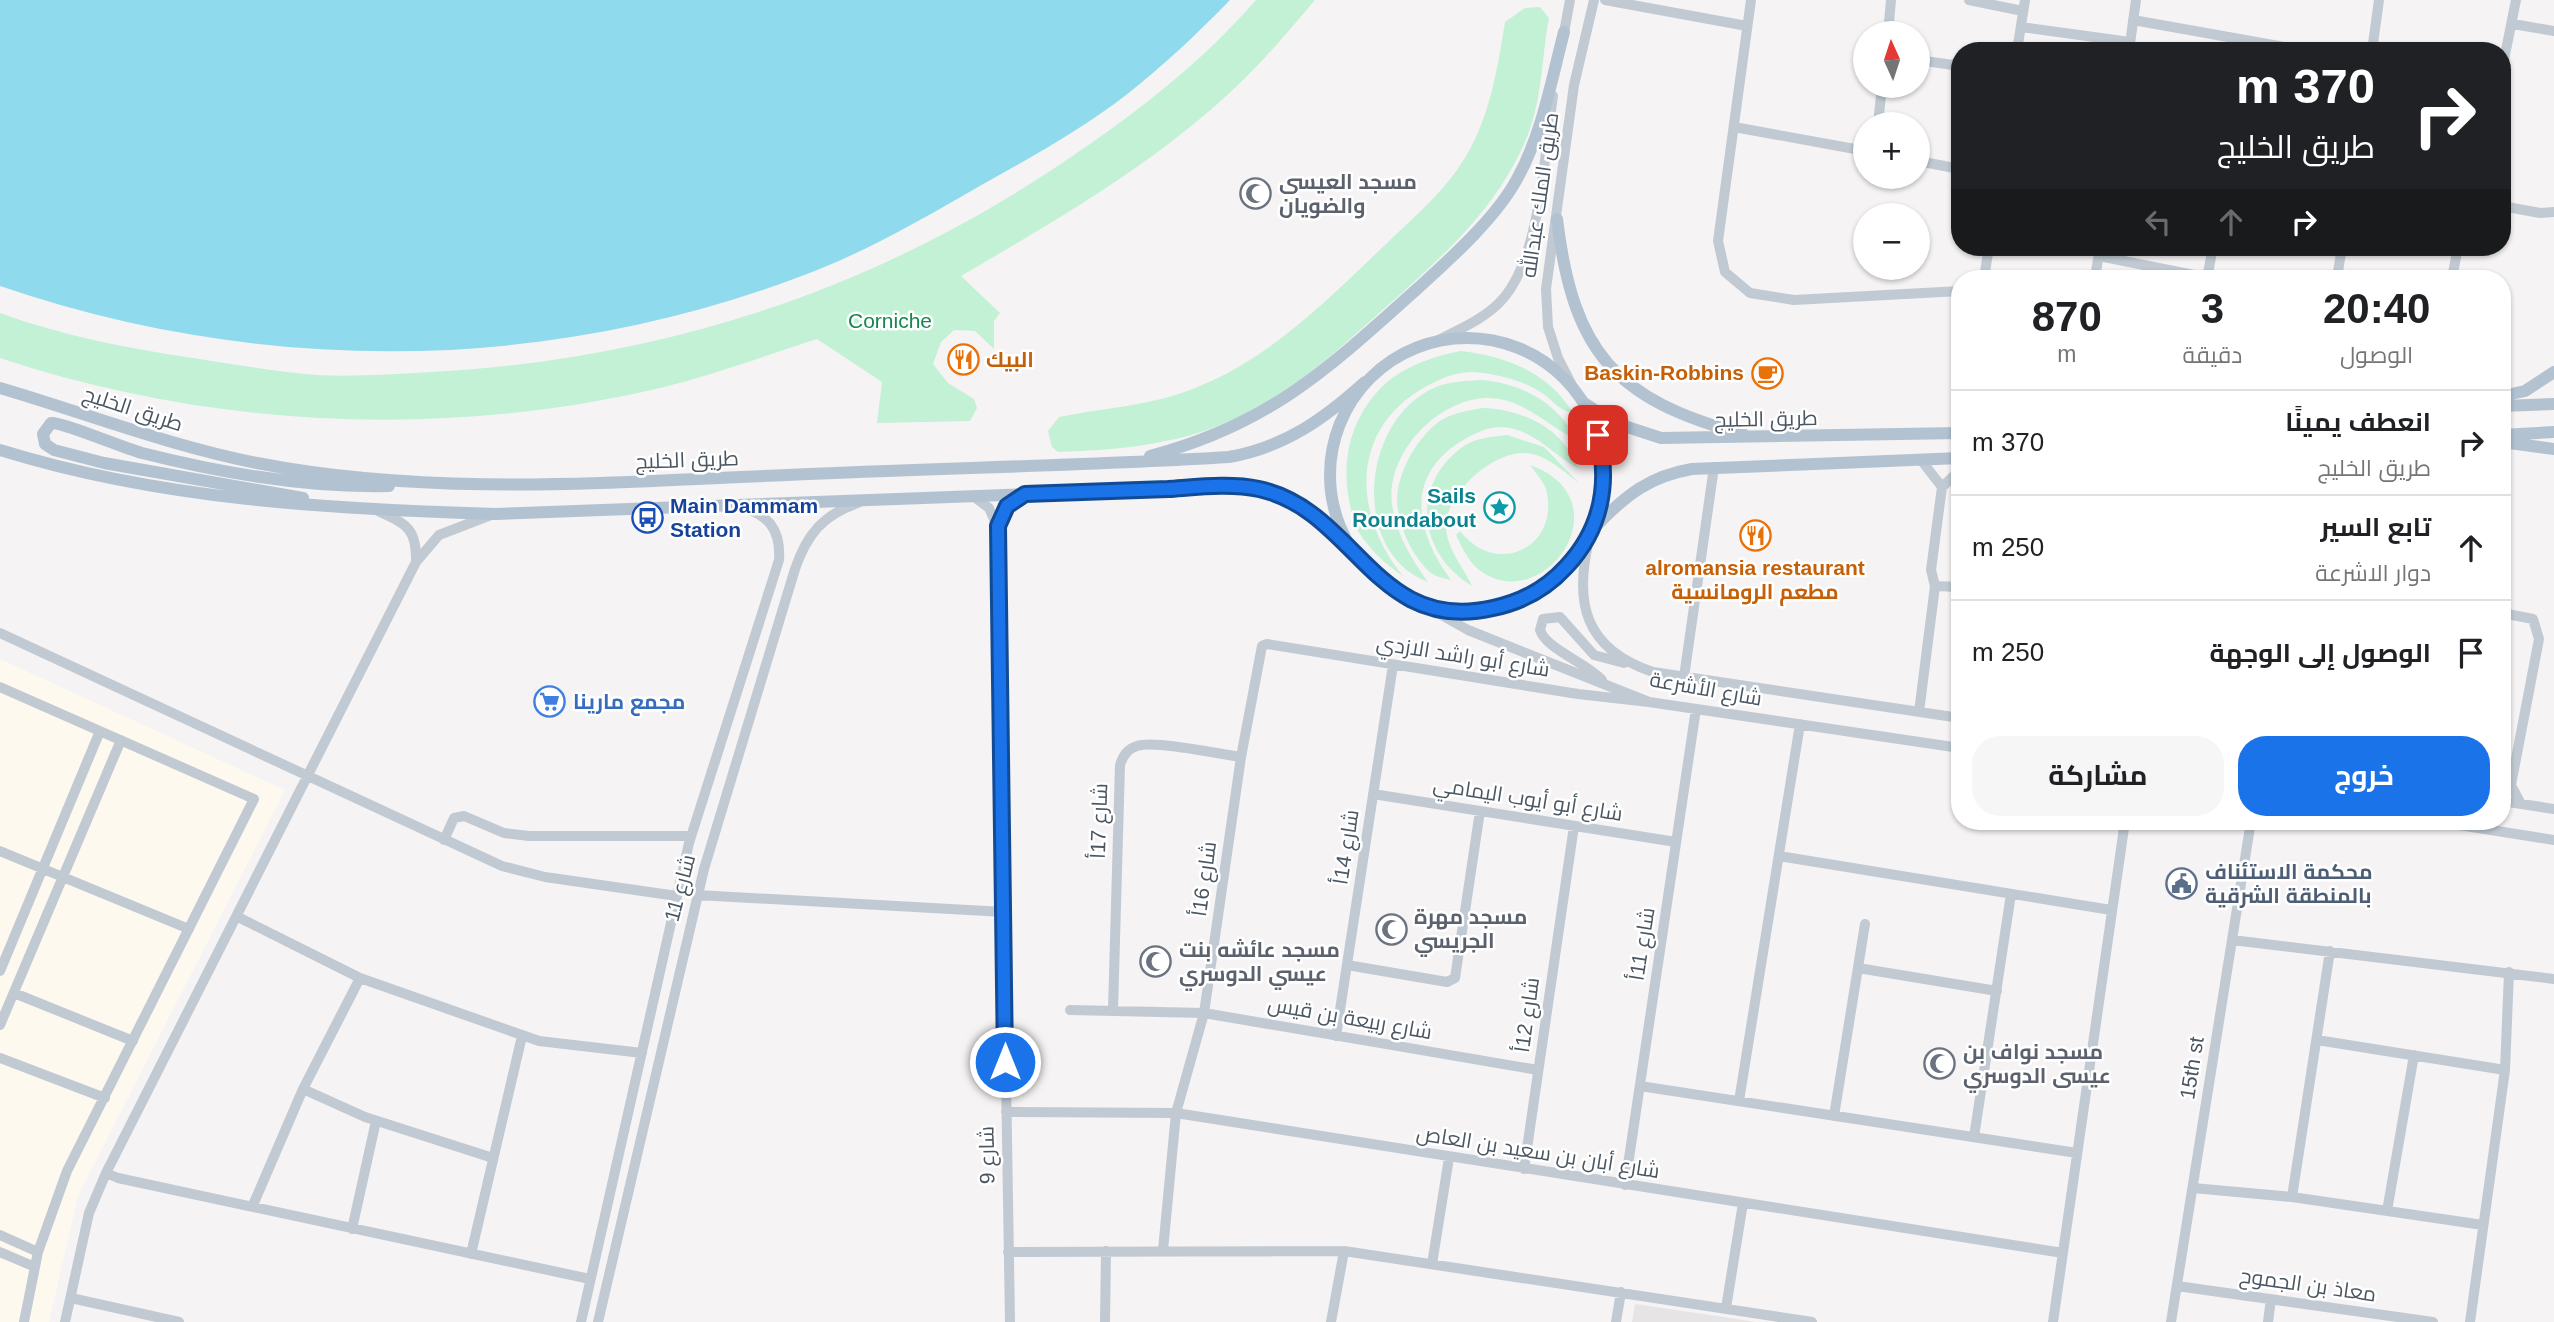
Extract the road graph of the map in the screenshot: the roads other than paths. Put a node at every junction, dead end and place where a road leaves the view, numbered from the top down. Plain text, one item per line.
1 (1570, 0) edge
2 (1594, 0) edge
3 (1605, 0) edge
4 (1751, 0) edge
5 (1891, 0) edge
6 (1969, 0) edge
7 (2136, 0) edge
8 (2379, 0) edge
9 (2516, 0) edge
10 (2024, 5) edge
11 (2133, 20) junction
12 (1889, 21) edge
13 (2514, 24) junction
14 (1747, 26) junction
15 (2021, 27) junction
16 (2554, 31) edge
17 (1563, 33) junction
18 (2018, 42) edge
19 (2102, 42) edge
20 (2130, 42) edge
21 (2230, 42) edge
22 (2373, 42) edge
23 (2509, 42) edge
24 (1930, 62) edge
25 (1951, 65) edge
26 (1734, 127) junction
27 (1853, 149) edge
28 (1930, 163) edge
29 (1951, 167) edge
30 (2511, 208) edge
31 (2554, 212) edge
32 (1557, 219) junction
33 (2119, 256) edge
34 (2176, 270) edge
35 (1951, 291) edge
36 (1439, 340) junction
37 (2554, 372) edge
38 (1365, 382) junction
39 (0, 388) edge
40 (2511, 394) edge
41 (1579, 397) junction
42 (2554, 404) edge
43 (2511, 406) edge
44 (2554, 432) edge
45 (1951, 433) edge
46 (2511, 434) edge
47 (1757, 438) junction
48 (2511, 443) edge
49 (2554, 449) edge
50 (0, 450) edge
51 (1951, 458) edge
52 (1921, 460) junction
53 (1123, 462) junction
54 (1714, 467) junction
55 (1951, 478) edge
56 (474, 484) junction
57 (1942, 487) junction
58 (1025, 494) junction
59 (973, 496) junction
60 (863, 501) junction
61 (335, 506) junction
62 (733, 506) junction
63 (376, 510) junction
64 (496, 514) junction
65 (998, 526) junction
66 (1592, 532) junction
67 (1357, 557) junction
68 (416, 562) junction
69 (1935, 586) junction
70 (1951, 587) edge
71 (1420, 603) junction
72 (2511, 615) edge
73 (0, 633) edge
74 (1270, 645) joint
75 (1626, 663) junction
76 (1393, 665) junction
77 (1684, 677) junction
78 (742, 680) junction
79 (1606, 684) junction
80 (762, 686) junction
81 (0, 687) edge
82 (1649, 702) junction
83 (1696, 709) junction
84 (1919, 712) junction
85 (1951, 717) edge
86 (1800, 724) junction
87 (100, 731) junction
88 (121, 740) junction
89 (1951, 747) edge
90 (1241, 757) junction
91 (2511, 769) edge
92 (309, 777) junction
93 (2511, 793) edge
94 (1373, 794) junction
95 (2511, 802) edge
96 (2521, 804) junction
97 (2554, 809) edge
98 (1480, 811) junction
99 (1574, 826) junction
100 (2124, 830) edge
101 (2250, 830) edge
102 (2491, 830) edge
103 (691, 836) junction
104 (444, 840) junction
105 (2554, 840) edge
106 (1676, 842) junction
107 (0, 851) edge
108 (1779, 856) junction
109 (43, 869) junction
110 (63, 877) junction
111 (2011, 894) junction
112 (697, 895) junction
113 (677, 896) junction
114 (2111, 910) junction
115 (1004, 912) junction
116 (238, 917) junction
117 (1865, 924) dead end
118 (189, 929) junction
119 (2232, 940) junction
120 (2330, 951) junction
121 (1347, 965) junction
122 (1858, 968) junction
123 (0, 971) edge
124 (2509, 972) junction
125 (360, 978) junction
126 (2554, 979) edge
127 (1997, 991) junction
128 (14, 993) junction
129 (1070, 1010) dead end
130 (1113, 1010) junction
131 (1203, 1013) junction
132 (0, 1025) edge
133 (1336, 1035) junction
134 (522, 1036) junction
135 (2316, 1040) junction
136 (133, 1041) junction
137 (642, 1053) junction
138 (2414, 1055) junction
139 (0, 1058) edge
140 (1538, 1070) junction
141 (2505, 1070) junction
142 (1640, 1086) junction
143 (303, 1088) junction
144 (105, 1098) junction
145 (1739, 1101) junction
146 (1006, 1112) junction
147 (1176, 1113) junction
148 (1834, 1116) junction
149 (376, 1121) junction
150 (1974, 1138) junction
151 (2077, 1153) junction
152 (493, 1158) junction
153 (1449, 1158) junction
154 (1524, 1169) junction
155 (106, 1173) junction
156 (1625, 1185) junction
157 (2193, 1188) junction
158 (2292, 1197) junction
159 (1743, 1203) junction
160 (253, 1205) junction
161 (2388, 1211) junction
162 (2483, 1225) junction
163 (352, 1229) junction
164 (0, 1235) edge
165 (1163, 1250) junction
166 (1106, 1251) junction
167 (1344, 1251) junction
168 (0, 1252) edge
169 (38, 1252) junction
170 (1008, 1252) junction
171 (2063, 1253) junction
172 (471, 1254) junction
173 (1432, 1264) junction
174 (35, 1267) junction
175 (590, 1279) junction
176 (2177, 1286) junction
177 (1621, 1292) junction
178 (71, 1298) junction
179 (2271, 1299) junction
180 (1726, 1308) junction
181 (2359, 1317) edge
182 (1798, 1321) edge
183 (24, 1322) edge
184 (65, 1322) edge
185 (178, 1322) edge
186 (580, 1322) edge
187 (598, 1322) edge
188 (1010, 1322) edge
189 (1105, 1322) edge
190 (1331, 1322) edge
191 (1616, 1322) edge
192 (1812, 1322) edge
193 (2053, 1322) edge
194 (2171, 1322) edge
195 (2268, 1322) edge
196 (2433, 1322) edge
197 (2470, 1322) edge

1 - 17 street, طريق الملك عبدالله
2 - 32 street, طريق الملك عبدالله
3 - 14 street
4 - 14 street
5 - 12 street
6 - 10 street
7 - 11 street
8 - 22 street
9 - 13 street
10 - 15 street
11 - 20 street
11 - 21 street
13 - 16 street
13 - 23 street
14 - 26 street
15 - 18 street
15 - 19 street
17 - 36 street, طريق الملك عبدالله
17 - 53 main road
24 - 25 street
26 - 27 street
26 - 35 street
28 - 29 street
30 - 31 street
32 - 41 street, طريق الملك عبدالله
32 - 47 main road
33 - 34 street
36 - 38 main road, طريق الخليج
36 - 41 main road, طريق الخليج
37 - 40 main road
38 - 53 main road, طريق الخليج
38 - 67 main road
39 - 56 main road, طريق الخليج
41 - 47 main road, طريق الخليج
41 - 66 main road
42 - 43 main road
44 - 46 main road
45 - 47 main road, طريق الخليج
48 - 49 main road
50 - 61 main road
51 - 52 main road
52 - 54 main road
52 - 57 street
53 - 56 main road, طريق الخليج
54 - 66 main road
54 - 77 street
55 - 57 street
56 - 61 main road
57 - 69 street
58 - 59 main road
58 - 65 street
58 - 67 main road
59 - 60 main road
59 - 65 street
60 - 62 main road
60 - 80 street, شارع 11
61 - 63 main road
62 - 64 main road
62 - 78 street, شارع 11
63 - 64 main road
63 - 68 street
64 - 68 street
65 - 115 street, شارع 9
66 - 71 main road
66 - 75 street, شارع الأشرعة
67 - 71 main road
68 - 92 street
69 - 70 street
69 - 84 street
71 - 79 street, شارع الأشرعة
72 - 91 street
73 - 92 street
74 - 76 street, شارع أبو راشد الازدي
74 - 90 street, شارع 16أ
75 - 77 street, شارع الأشرعة
75 - 79 street
76 - 82 street, شارع أبو راشد الازدي
76 - 94 street, شارع 14أ
77 - 84 street, شارع الأشرعة
78 - 80 street
78 - 103 street, شارع 11
79 - 82 street, شارع الأشرعة
80 - 112 street, شارع 11
81 - 87 street
82 - 83 street, شارع الأشرعة
83 - 86 street, شارع الأشرعة
83 - 106 street, شارع 11أ
84 - 85 street, شارع الأشرعة
86 - 89 street, شارع الأشرعة
86 - 108 street
87 - 88 street
87 - 109 street
88 - 110 street
88 - 118 street
90 - 130 street, شارع 17أ
90 - 131 street, شارع 16أ
92 - 104 street
92 - 116 street
93 - 96 street
94 - 98 street, شارع أبو أيوب اليمامي
94 - 121 street, شارع 14أ
95 - 96 street
96 - 97 street
98 - 99 street, شارع أبو أيوب اليمامي
98 - 121 street
99 - 106 street, شارع أبو أيوب اليمامي
99 - 140 street, شارع 12أ
100 - 114 street
101 - 119 street, 15th st
102 - 105 street
103 - 104 street
103 - 113 street, شارع 11
104 - 113 street
106 - 142 street, شارع 11أ
107 - 109 street
108 - 111 street
108 - 145 street
109 - 110 street
109 - 123 street
110 - 118 street
110 - 128 street
111 - 114 street
111 - 127 street
112 - 115 street
112 - 187 street, شارع 11
113 - 137 street, شارع 11
114 - 151 street
115 - 146 street, شارع 9
116 - 125 street
116 - 155 street
117 - 122 street
118 - 136 street
119 - 120 street
119 - 157 street, 15th st
120 - 124 street
120 - 135 street
121 - 133 street, شارع 14أ
122 - 127 street
122 - 148 street
124 - 126 street
124 - 141 street
125 - 134 street
125 - 143 street
127 - 150 street
128 - 132 street
128 - 136 street
129 - 130 street, شارع ربيعة بن قيس
130 - 131 street, شارع ربيعة بن قيس
131 - 133 street, شارع ربيعة بن قيس
131 - 147 street, شارع 16أ
133 - 140 street, شارع ربيعة بن قيس
134 - 137 street
134 - 152 street
135 - 138 street
135 - 158 street
136 - 144 street
137 - 175 street, شارع 11
138 - 141 street
138 - 161 street
139 - 144 street
140 - 154 street, شارع 12أ
141 - 162 street
142 - 145 street
142 - 156 street, شارع 11أ
143 - 149 street
143 - 160 street
144 - 169 street
145 - 148 street
146 - 147 street, شارع أبان بن سعيد بن العاص
146 - 170 street, شارع 9
147 - 153 street, شارع أبان بن سعيد بن العاص
147 - 165 street, شارع 16أ
148 - 150 street
149 - 152 street
149 - 163 street
150 - 151 street
151 - 171 street
152 - 172 street
153 - 154 street, شارع أبان بن سعيد بن العاص
153 - 173 street
154 - 156 street, شارع أبان بن سعيد بن العاص
155 - 160 street
155 - 178 street
156 - 159 street, شارع أبان بن سعيد بن العاص
157 - 158 street
157 - 176 street, 15th st
158 - 161 street
159 - 171 street, شارع أبان بن سعيد بن العاص
159 - 180 street
160 - 163 street
161 - 162 street
162 - 197 street
163 - 172 street
164 - 169 street
165 - 166 street
165 - 167 street
166 - 170 street
166 - 189 street
167 - 173 street
167 - 190 street
168 - 174 street
169 - 174 street
170 - 188 street, شارع 9
171 - 193 street
172 - 175 street
173 - 177 street
174 - 183 street
175 - 186 street, شارع 11
176 - 179 street, معاذ بن الجموح
176 - 194 street, 15th st
177 - 180 street
177 - 191 street
178 - 184 street
178 - 185 street
179 - 181 street, معاذ بن الجموح
179 - 195 street
180 - 182 street
181 - 196 street, معاذ بن الجموح
182 - 192 street

